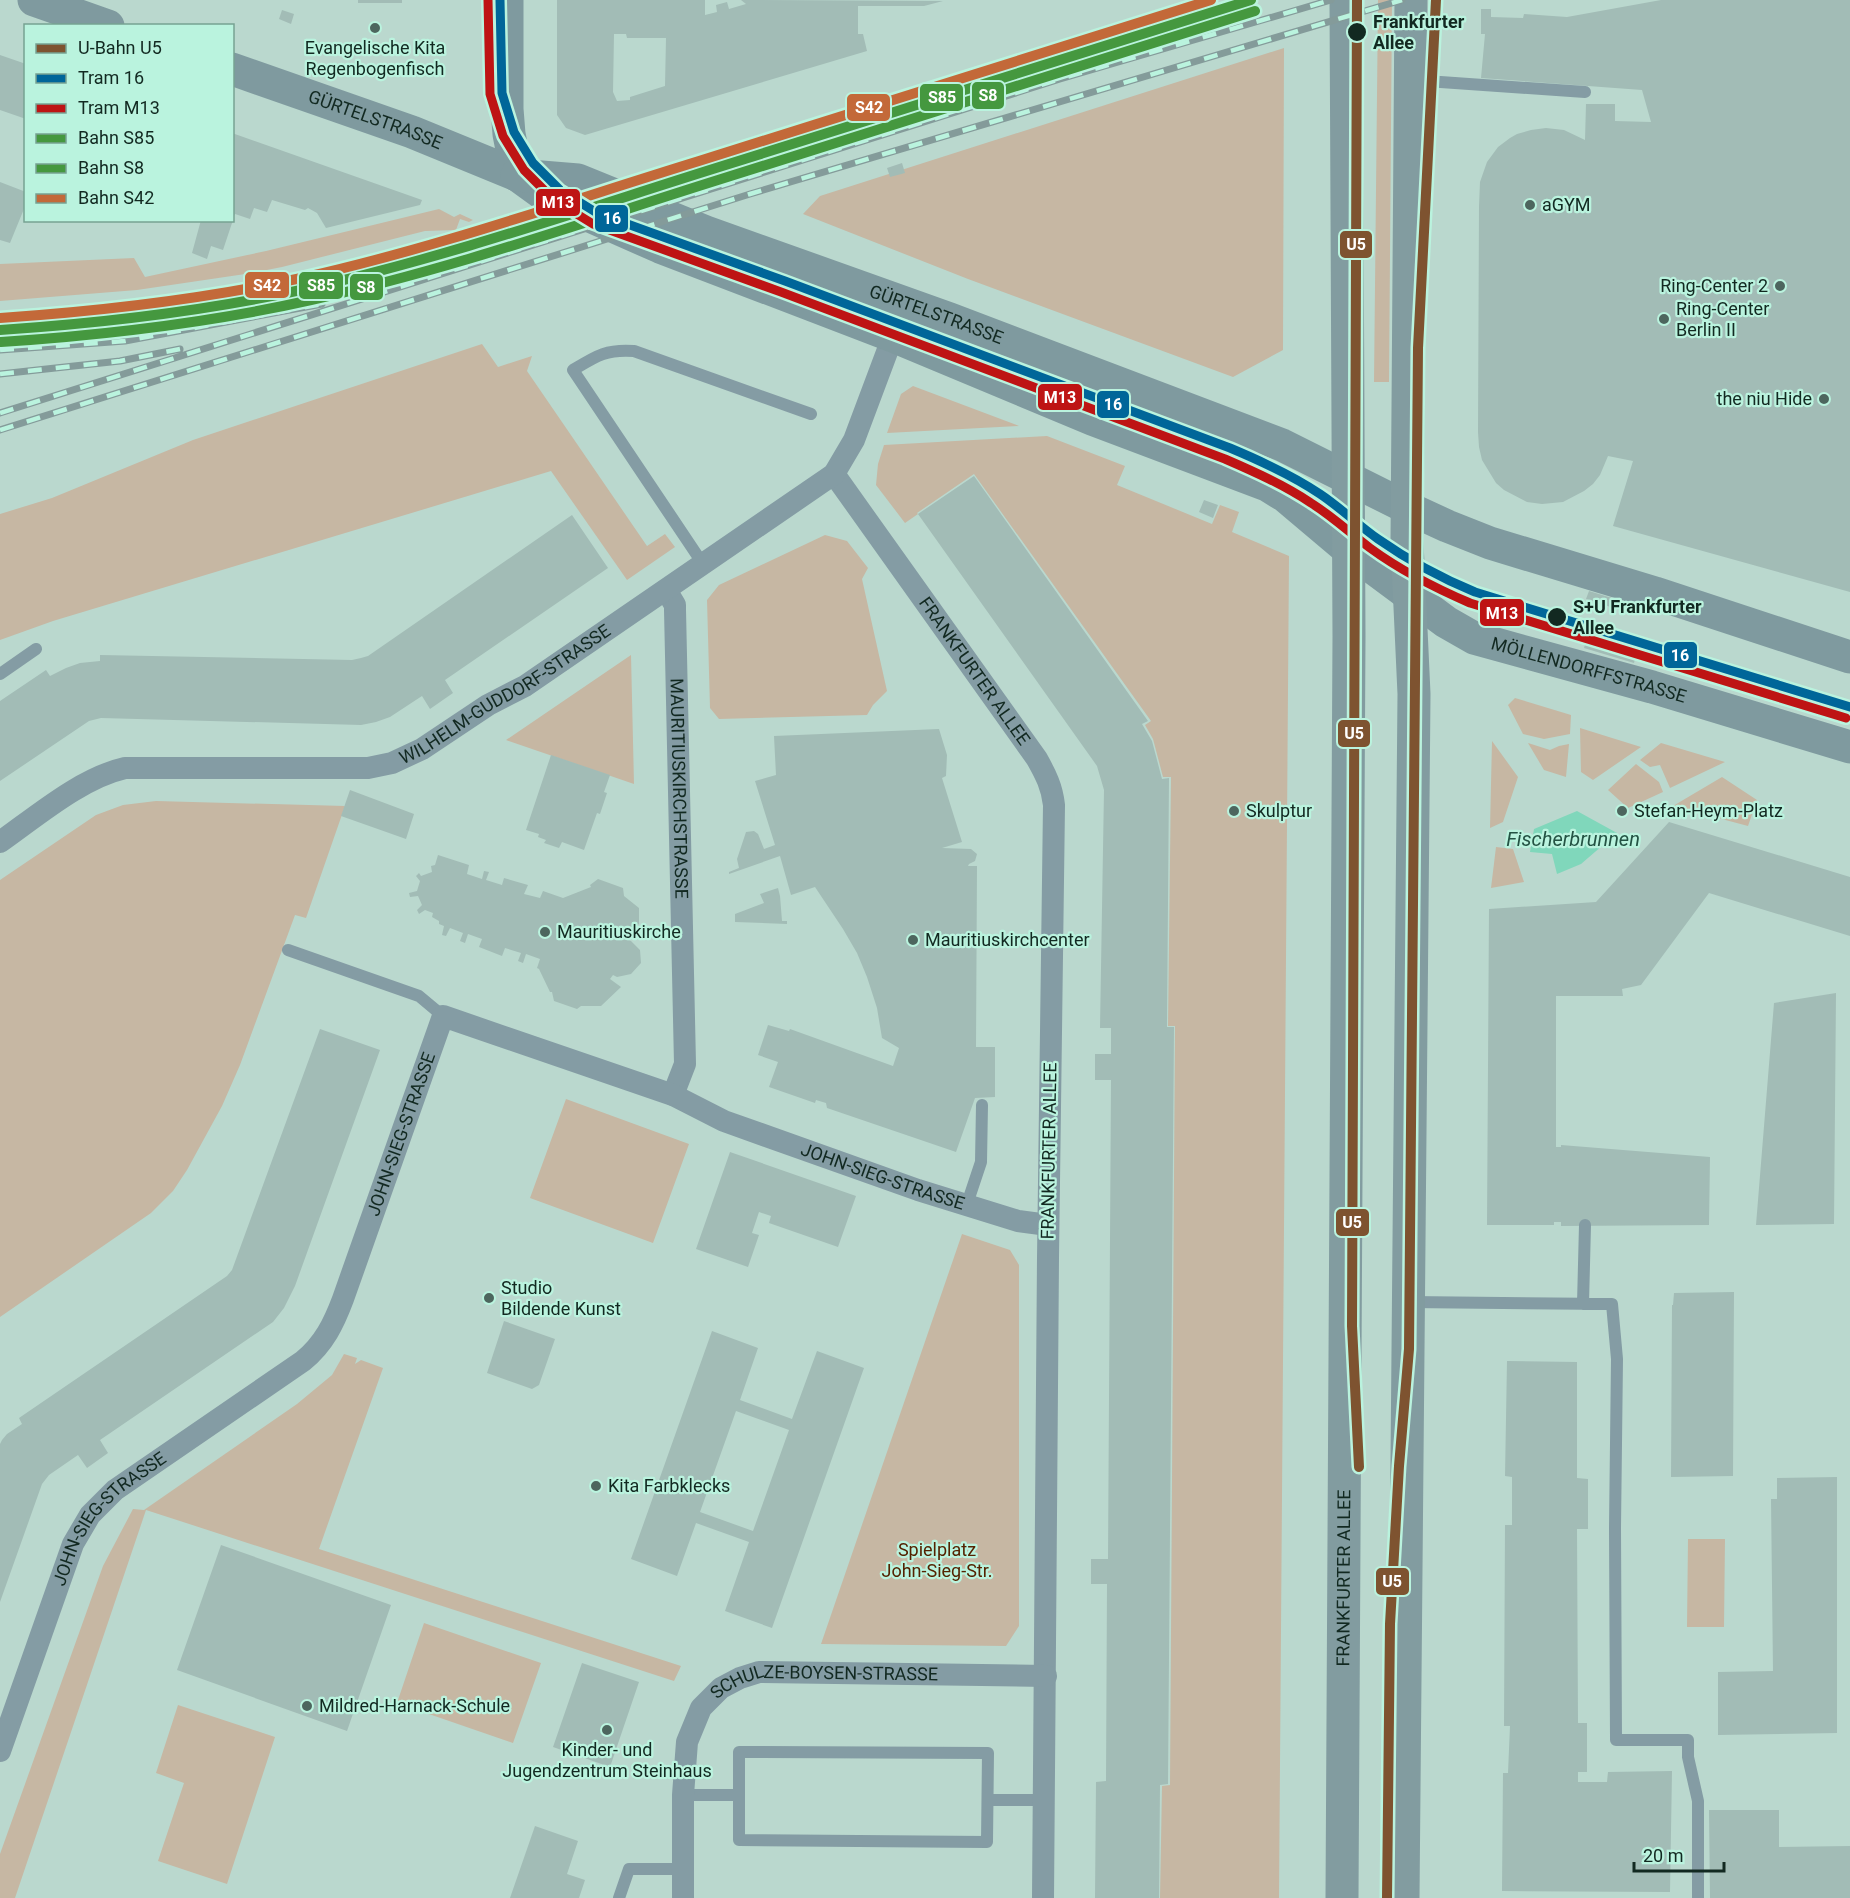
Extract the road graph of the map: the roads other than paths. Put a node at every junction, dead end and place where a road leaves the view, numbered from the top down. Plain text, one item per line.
1 (507, 0) edge
2 (1346, 0) edge
3 (1411, 0) edge
4 (42, 1) edge
5 (103, 24) edge
6 (234, 70) edge
7 (1410, 80) junction
8 (1585, 92) dead end
9 (517, 175) junction
10 (893, 336) junction
11 (811, 414) dead end
12 (834, 474) junction
13 (1348, 478) junction
14 (1408, 508) junction
15 (1349, 550) junction
16 (703, 564) junction
17 (666, 590) junction
18 (1409, 595) junction
19 (36, 649) dead end
20 (1850, 657) edge
21 (0, 674) edge
22 (1850, 747) edge
23 (0, 842) edge
24 (288, 950) dead end
25 (443, 1016) junction
26 (672, 1095) junction
27 (982, 1104) dead end
28 (967, 1204) junction
29 (1048, 1225) junction
30 (1585, 1226) dead end
31 (1408, 1302) junction
32 (1583, 1304) junction
33 (1046, 1676) junction
34 (0, 1751) edge
35 (683, 1795) junction
36 (739, 1796) junction
37 (988, 1800) junction
38 (1044, 1800) junction
39 (683, 1869) junction
40 (1343, 1895) edge
41 (619, 1898) edge
42 (683, 1898) edge
43 (1043, 1898) edge
44 (1403, 1898) edge
45 (1698, 1898) edge

1 - 9 main road
2 - 13 main road, FRANKFURTER ALLEE
3 - 7 main road
4 - 5 main road
6 - 9 main road, GÜRTELSTRASSE
7 - 8 lane
7 - 14 main road
9 - 10 main road, GÜRTELSTRASSE
9 - 13 main road, GÜRTELSTRASSE
10 - 12 street, WILHELM-GUDDORF-STRASSE
10 - 15 main road, GÜRTELSTRASSE
11 - 16 lane
12 - 16 street, WILHELM-GUDDORF-STRASSE
12 - 29 street, FRANKFURTER ALLEE
13 - 14 main road
13 - 15 main road, FRANKFURTER ALLEE
14 - 18 main road
14 - 20 main road
15 - 18 main road, MÖLLENDORFFSTRASSE
15 - 40 main road, FRANKFURTER ALLEE
16 - 17 street, WILHELM-GUDDORF-STRASSE
17 - 23 street, WILHELM-GUDDORF-STRASSE
17 - 26 street, MAURITIUSKIRCHSTRASSE
18 - 22 main road, MÖLLENDORFFSTRASSE
18 - 31 main road
19 - 21 lane
24 - 25 lane
25 - 26 street, JOHN-SIEG-STRASSE
25 - 34 street, JOHN-SIEG-STRASSE
26 - 28 street, JOHN-SIEG-STRASSE
27 - 28 lane
28 - 29 street, JOHN-SIEG-STRASSE
29 - 33 street, FRANKFURTER ALLEE
30 - 32 lane
31 - 32 lane
31 - 44 main road
32 - 45 lane
33 - 35 street, SCHULZE-BOYSEN-STRASSE
33 - 38 street, FRANKFURTER ALLEE
35 - 36 lane
35 - 39 street, SCHULZE-BOYSEN-STRASSE
36 - 37 lane
36 - 37 lane
37 - 38 lane
38 - 43 street, FRANKFURTER ALLEE
39 - 41 lane
39 - 42 street, SCHULZE-BOYSEN-STRASSE

